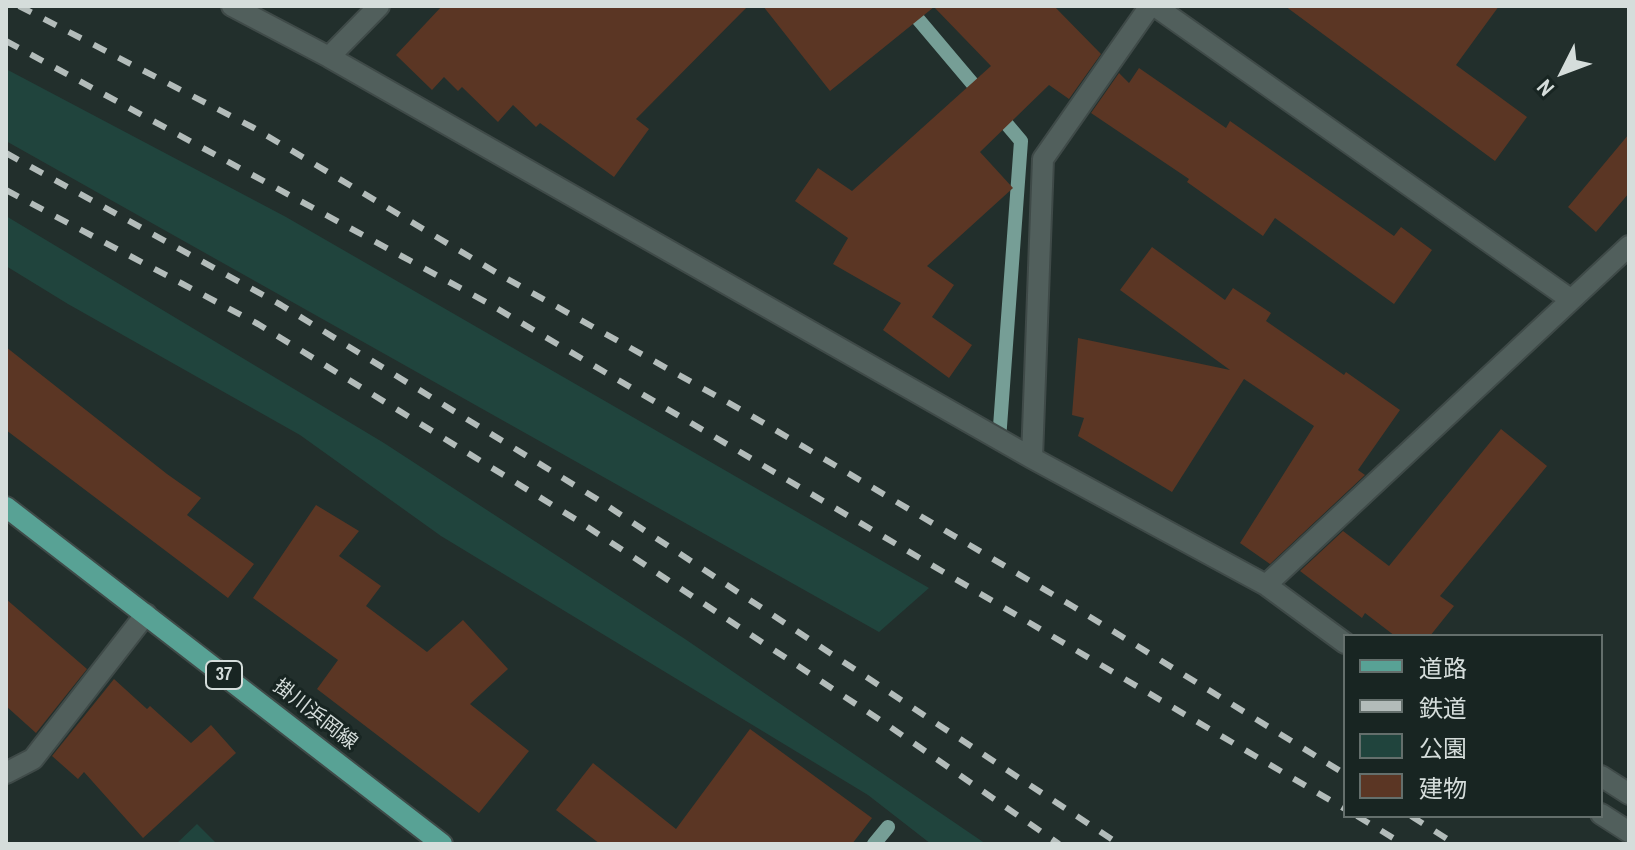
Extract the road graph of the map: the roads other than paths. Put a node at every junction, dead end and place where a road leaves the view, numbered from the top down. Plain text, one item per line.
1 (232, 6) edge
2 (379, 6) edge
3 (1152, 6) edge
4 (329, 57) junction
5 (1629, 246) edge
6 (1570, 299) junction
7 (1032, 458) junction
8 (6, 507) edge
9 (1266, 585) junction
10 (146, 614) junction
11 (1343, 642) edge
12 (6, 773) edge
13 (1603, 777) edge
14 (1629, 794) edge
15 (1603, 815) edge
16 (1629, 832) edge
17 (442, 844) edge

1 - 4 street
2 - 4 street
3 - 6 street
3 - 7 street
4 - 7 street
5 - 6 street
6 - 9 street
7 - 9 street
8 - 10 main road, 掛川浜岡線 / 37
9 - 11 street
10 - 12 street
10 - 17 main road, 掛川浜岡線 / 37
13 - 14 street
15 - 16 street

